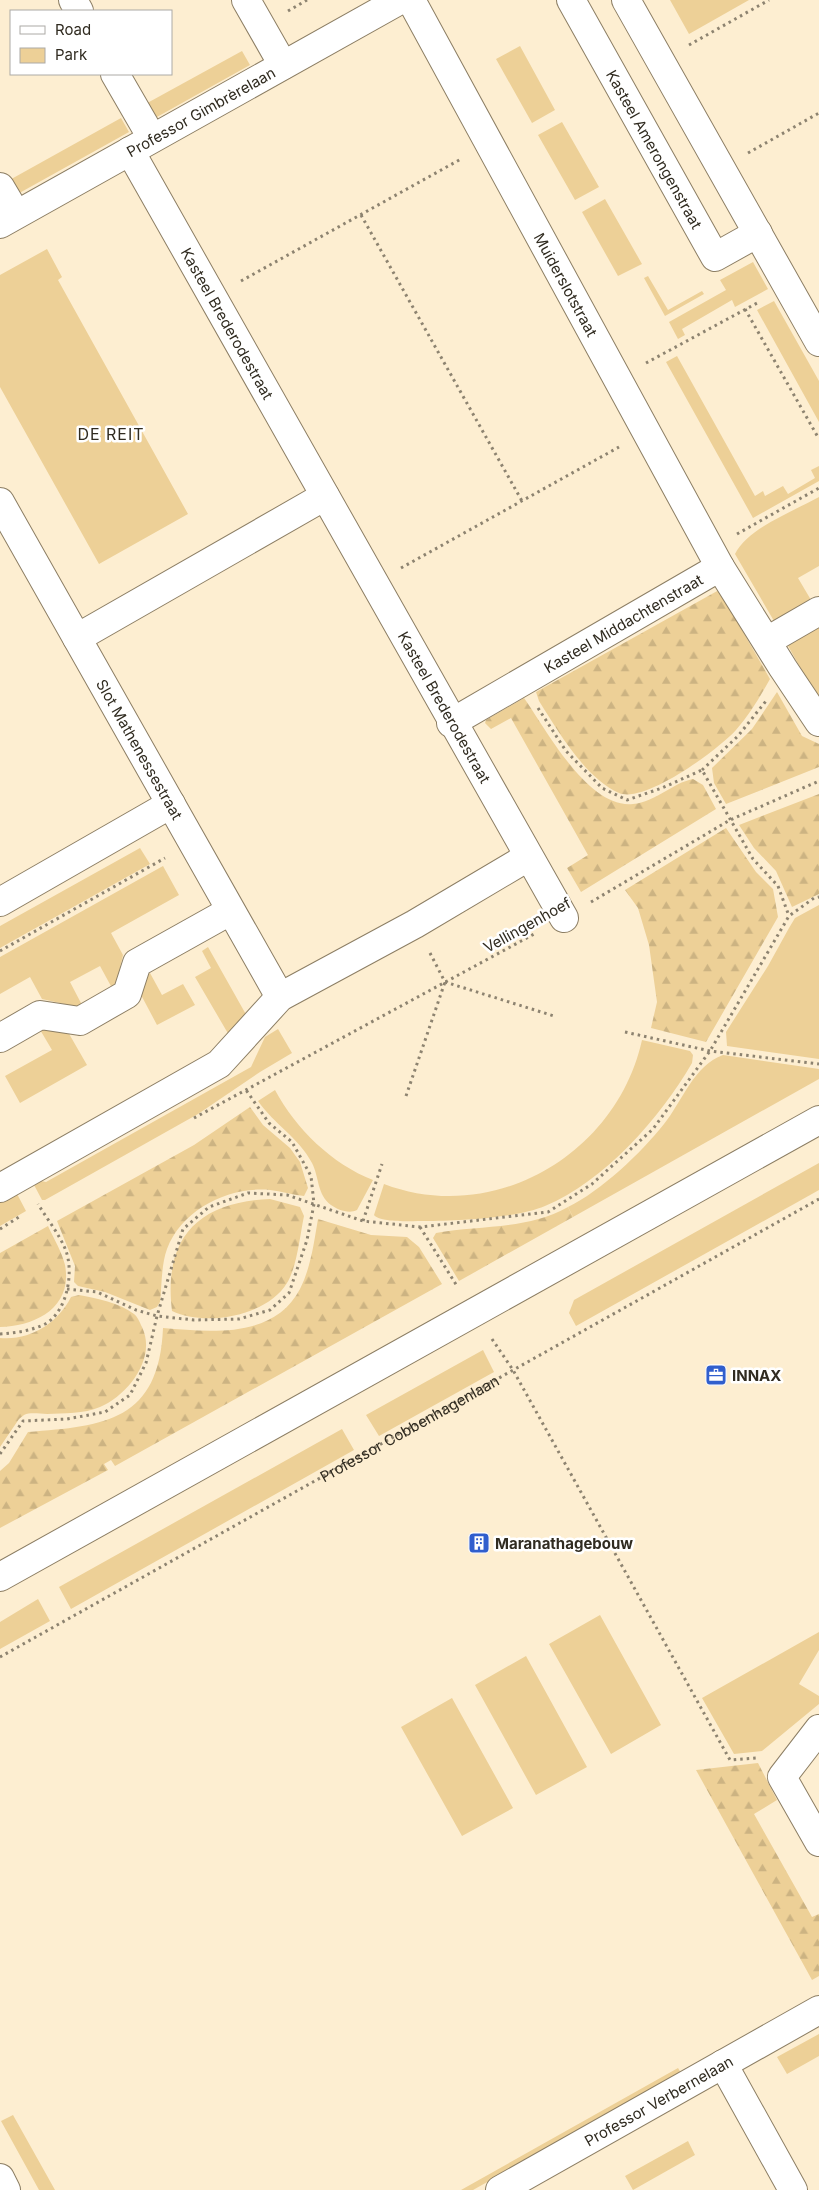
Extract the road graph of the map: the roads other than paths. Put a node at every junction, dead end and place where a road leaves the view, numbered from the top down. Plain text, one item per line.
1 (246, 0) edge
2 (400, 0) edge
3 (411, 0) edge
4 (571, 0) edge
5 (626, 0) edge
6 (283, 66) junction
7 (115, 75) edge
8 (141, 144) junction
9 (0, 187) edge
10 (8, 219) edge
11 (758, 233) junction
12 (819, 342) edge
13 (325, 496) junction
14 (0, 502) edge
15 (715, 558) junction
16 (819, 611) edge
17 (77, 638) junction
18 (767, 641) junction
19 (819, 722) edge
20 (451, 723) junction
21 (171, 804) junction
22 (528, 858) junction
23 (0, 902) edge
24 (230, 911) junction
25 (564, 918) road end
26 (280, 997) junction
27 (0, 1038) edge
28 (819, 1120) edge
29 (10, 1182) edge
30 (0, 1577) edge
31 (819, 1729) edge
32 (819, 1842) edge
33 (819, 2010) edge
34 (723, 2064) junction
35 (0, 2178) edge
36 (6, 2190) edge
37 (500, 2190) edge
38 (794, 2190) edge

1 - 6 street
2 - 6 street, Professor Gimbrèrelaan
3 - 15 street, Muiderslotstraat
4 - 11 street, Kasteel Amerongenstraat
5 - 11 street
6 - 8 street, Professor Gimbrèrelaan
7 - 8 street, Kasteel Brederodestraat
8 - 10 street, Professor Gimbrèrelaan
8 - 13 street, Kasteel Brederodestraat
9 - 10 street
11 - 12 street
13 - 17 street
13 - 20 street, Kasteel Brederodestraat
14 - 17 street, Slot Mathenessestraat
15 - 18 street, Kasteel Middachtenstraat
15 - 20 street, Kasteel Middachtenstraat
16 - 18 street
17 - 21 street, Slot Mathenessestraat
18 - 19 street
20 - 22 street, Kasteel Brederodestraat
21 - 23 street
21 - 24 street, Slot Mathenessestraat
22 - 25 street, Kasteel Brederodestraat
22 - 26 street
24 - 26 street, Slot Mathenessestraat
24 - 27 street
26 - 29 street
28 - 30 street
31 - 32 street
33 - 34 street, Professor Verbernelaan
34 - 37 street, Professor Verbernelaan
34 - 38 street
35 - 36 street

